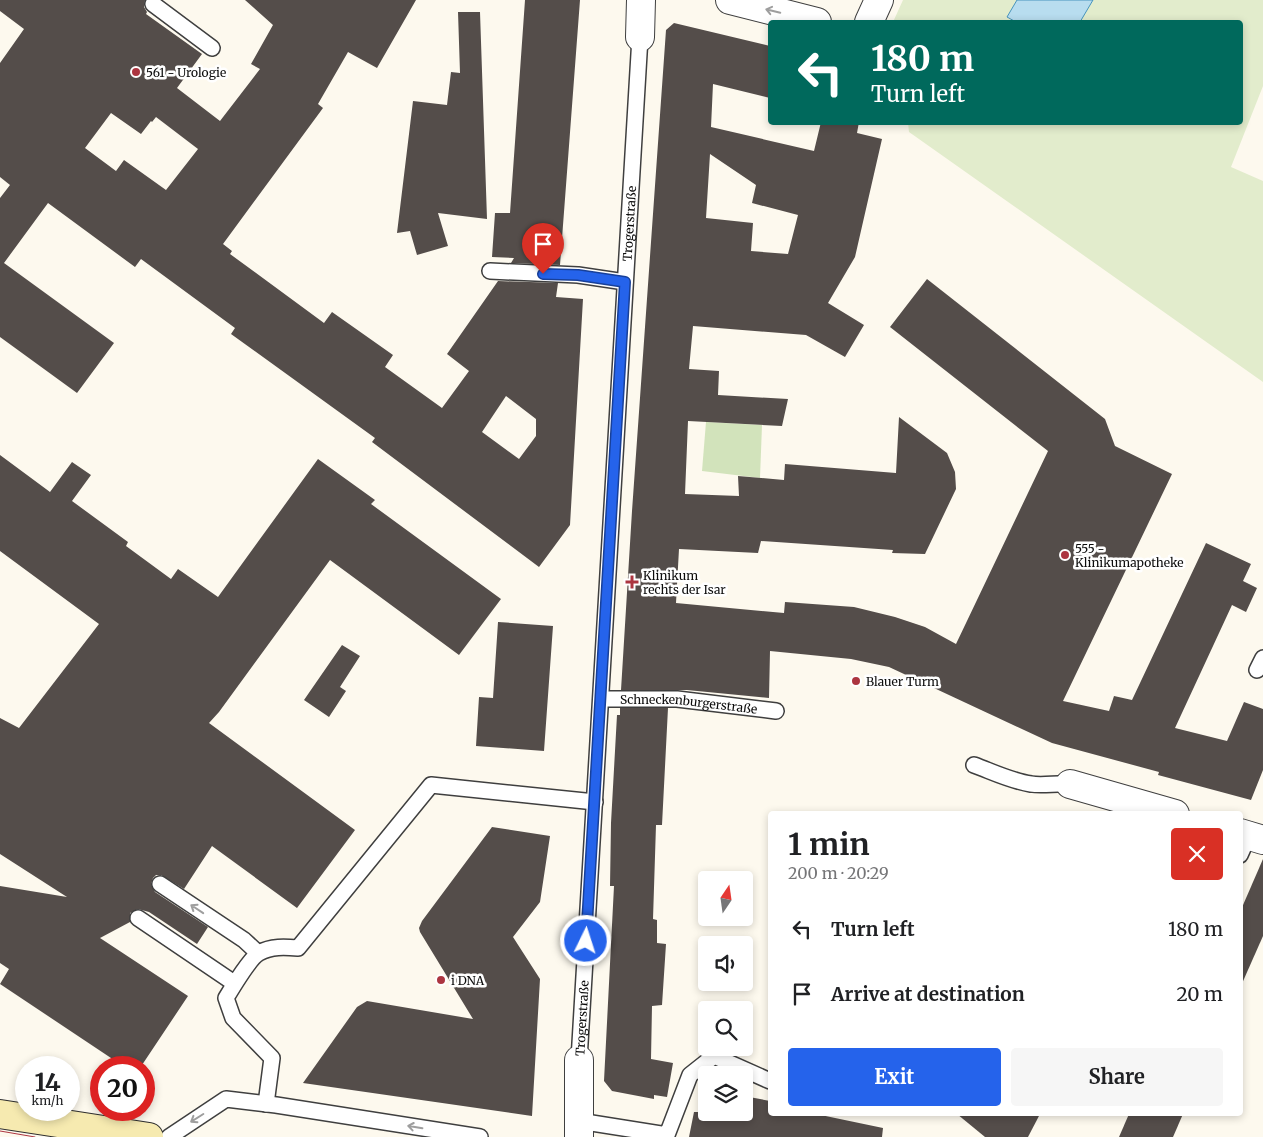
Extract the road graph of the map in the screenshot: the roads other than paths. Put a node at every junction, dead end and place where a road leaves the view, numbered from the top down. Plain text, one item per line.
1 (641, 0) edge
2 (730, 0) edge
3 (879, 0) edge
4 (154, 4) dead end
5 (809, 20) edge
6 (870, 20) edge
7 (640, 37) joint
8 (212, 48) dead end
9 (490, 272) dead end
10 (625, 282) junction
11 (601, 699) junction
12 (776, 711) dead end
13 (974, 765) dead end
14 (1070, 784) joint
15 (595, 802) junction
16 (1164, 811) edge
17 (160, 884) dead end
18 (138, 918) dead end
19 (258, 953) junction
20 (234, 983) junction
21 (579, 1060) joint
22 (768, 1080) edge
23 (266, 1104) junction
24 (0, 1114) edge
25 (579, 1129) edge
26 (149, 1137) edge
27 (169, 1137) edge
28 (480, 1137) edge

1 - 7 street, Trogerstraße
5 -> 2 street
3 - 6 street
4 - 8 lane
7 - 10 lane, Trogerstraße
9 - 10 lane
10 - 11 lane, Trogerstraße
11 - 12 lane, Schneckenburgerstraße
11 - 15 lane, Trogerstraße
13 - 14 lane
14 - 16 street
15 - 19 lane
15 - 21 lane, Trogerstraße
19 -> 17 lane
18 - 20 lane
19 - 20 lane
20 - 23 lane
21 - 25 street, Trogerstraße
22 - 25 lane
23 -> 27 lane
28 -> 23 lane
24 - 26 main road

